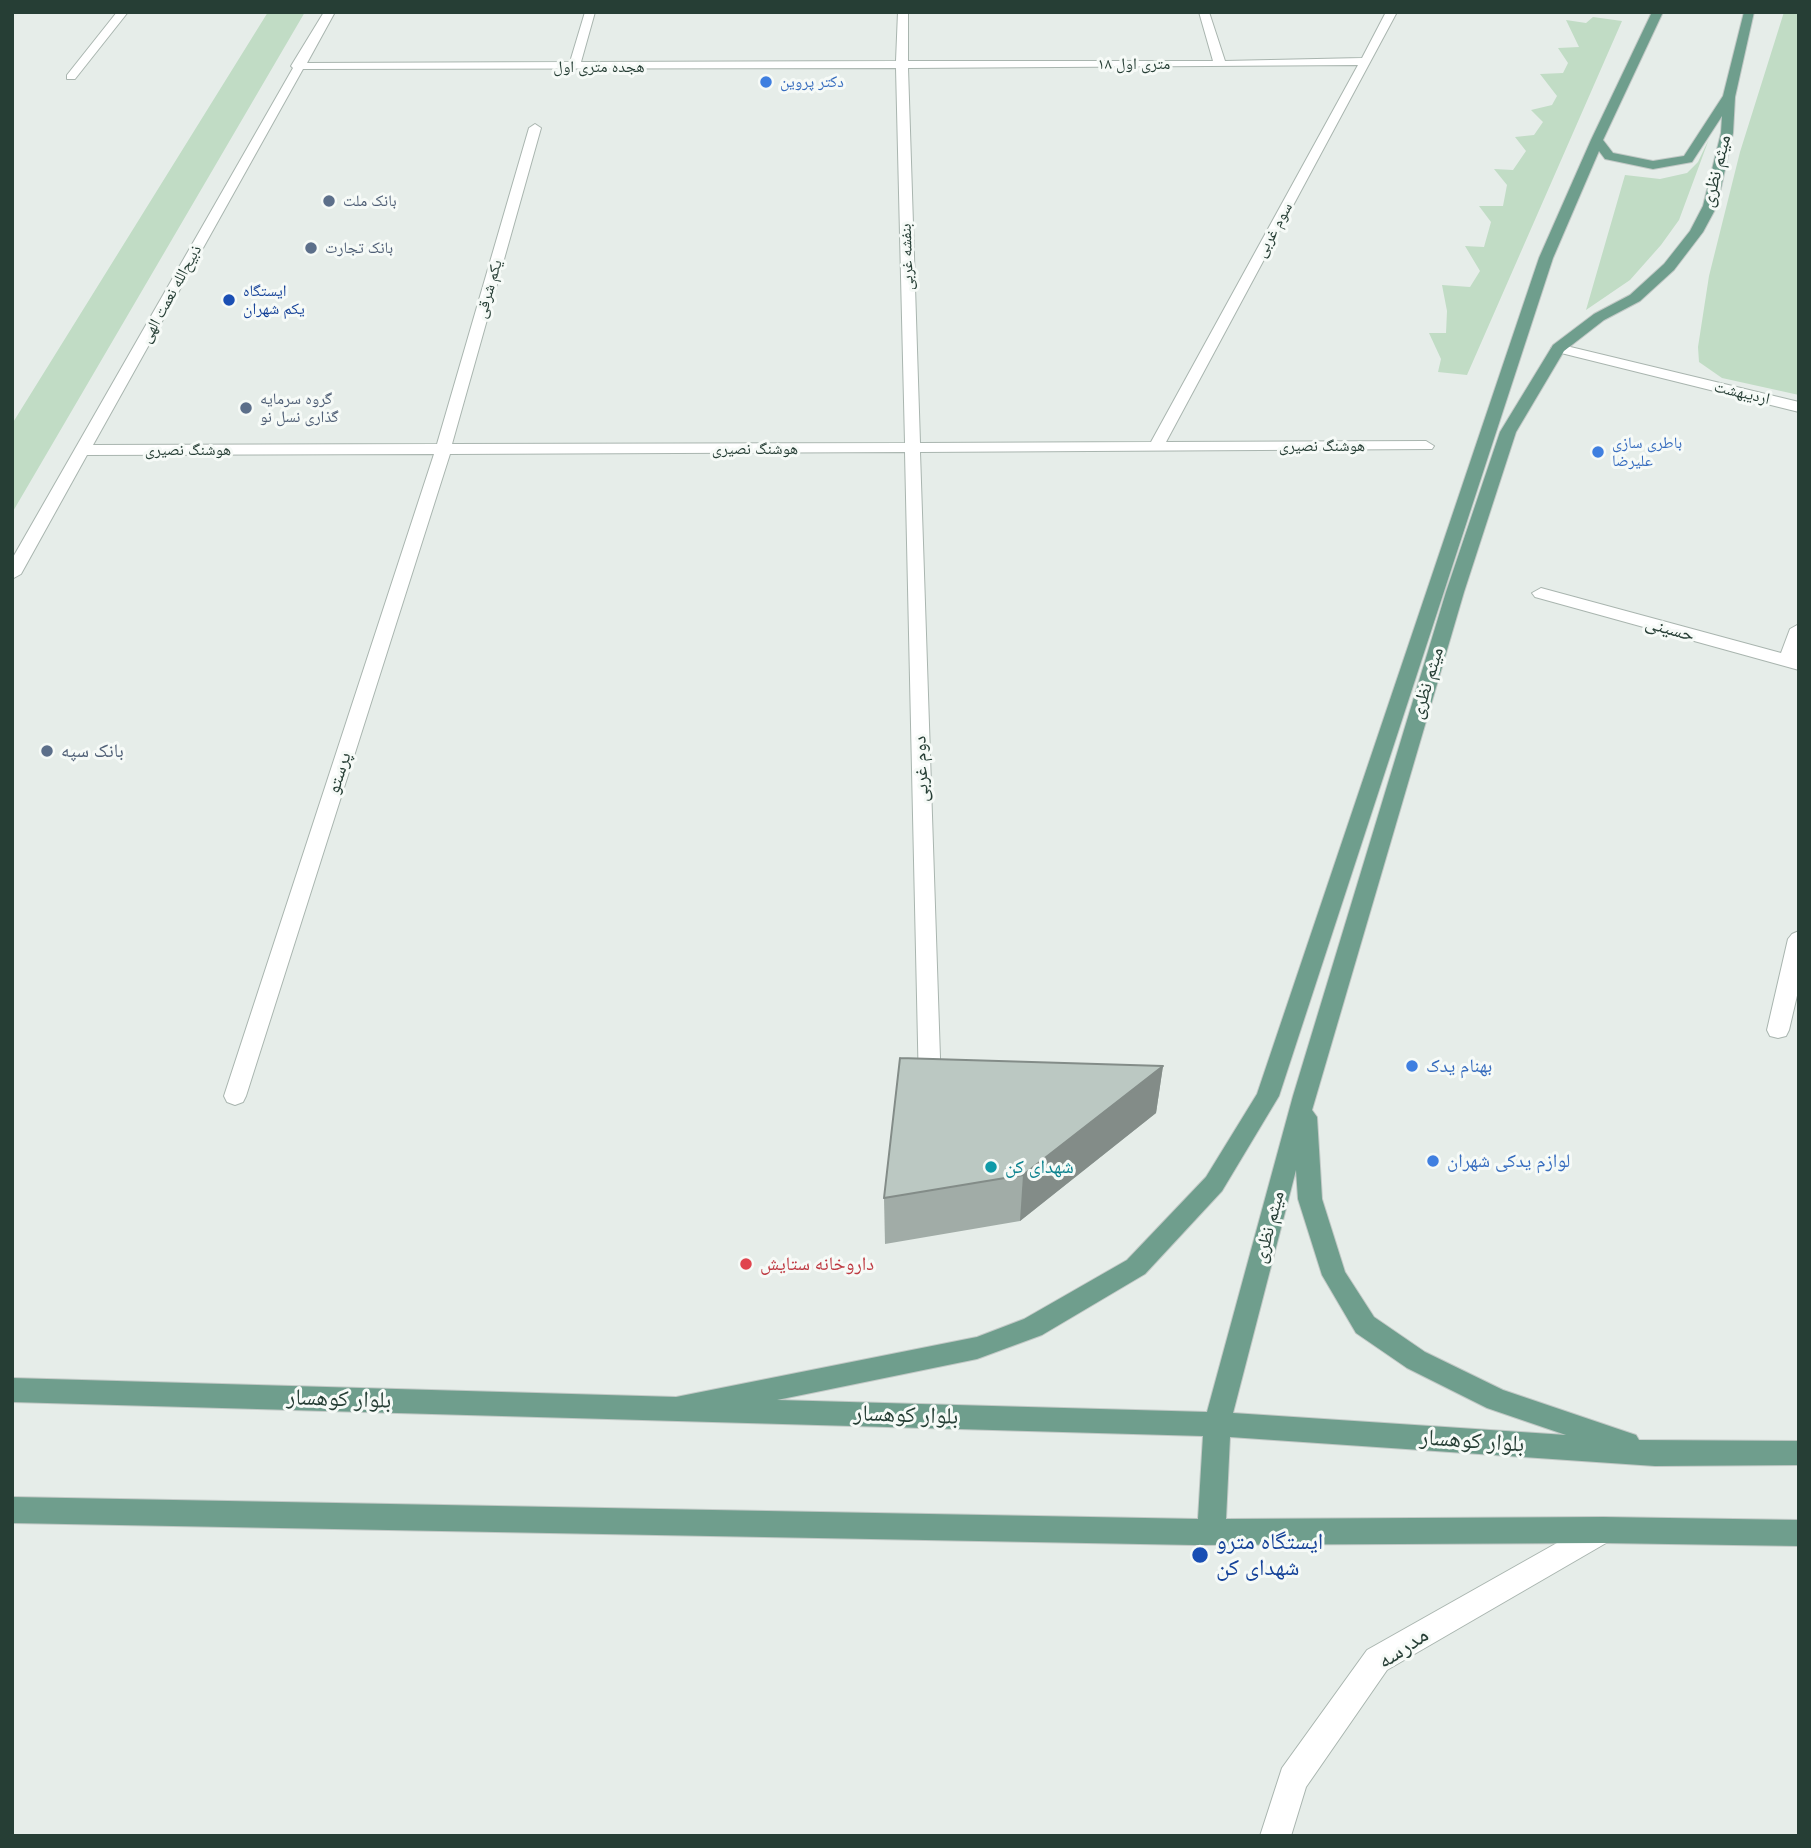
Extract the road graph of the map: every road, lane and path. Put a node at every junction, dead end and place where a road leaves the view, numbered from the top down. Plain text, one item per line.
1 (123, 12) edge
2 (330, 12) edge
3 (590, 12) edge
4 (903, 12) edge
5 (1204, 12) edge
6 (1392, 12) edge
7 (1658, 12) edge
8 (1749, 12) edge
9 (1366, 61) junction
10 (1220, 64) junction
11 (902, 65) junction
12 (297, 66) junction
13 (574, 67) junction
14 (71, 77) dead end
15 (1729, 97) junction
16 (535, 128) dead end
17 (1597, 140) junction
18 (1558, 348) junction
19 (1799, 407) edge
20 (1426, 446) dead end
21 (1156, 447) junction
22 (912, 448) junction
23 (85, 450) junction
24 (443, 450) junction
25 (12, 574) edge
26 (1541, 593) dead end
27 (1799, 629) edge
28 (1793, 663) edge
29 (1799, 939) edge
30 (1778, 1030) dead end
31 (930, 1089) edge
32 (1304, 1096) junction
33 (235, 1097) dead end
34 (12, 1390) edge
35 (678, 1408) junction
36 (1217, 1425) junction
37 (1799, 1453) edge
38 (1655, 1454) junction
39 (12, 1510) edge
40 (1603, 1530) junction
41 (1211, 1532) junction
42 (1799, 1533) edge
43 (1275, 1836) edge

1 - 14 street
2 - 12 street, ذبیح‌الله نعمت الهی
3 - 13 street
4 - 11 street, بنفشه غربی
5 - 10 street
6 - 9 street, سوم غربی
7 - 17 main road
8 - 15 main road, میثم نظری
9 - 10 street, ۱۸ متری اول
9 - 21 street, سوم غربی
10 - 11 street, ۱۸ متری اول
11 - 13 street, هجده متری اول
11 - 22 street, بنفشه غربی
12 - 13 street, هجده متری اول
12 - 23 street, ذبیح‌الله نعمت الهی
15 - 17 main road
15 - 18 main road, میثم نظری
16 - 24 street, یکم شرقی
17 - 35 main road
18 - 19 street, اردیبهشت
18 - 32 main road, میثم نظری
20 - 21 street, هوشنگ نصیری
21 - 22 street, هوشنگ نصیری
22 - 24 street, هوشنگ نصیری
22 - 31 street, دوم غربی
23 - 24 street, هوشنگ نصیری
23 - 25 street, ذبیح‌الله نعمت الهی
24 - 33 street, پرستو
26 - 28 street, حسینی
27 - 28 street
29 - 30 street
32 - 36 main road, میثم نظری
32 - 38 main road
34 - 35 main road, بلوار کوهسار
35 - 36 main road, بلوار کوهسار
36 - 38 main road, بلوار کوهسار
36 - 41 main road, میثم نظری
37 - 38 main road, بلوار کوهسار
39 - 41 main road
40 - 41 main road
40 - 42 main road
40 - 43 street, مدرسه

